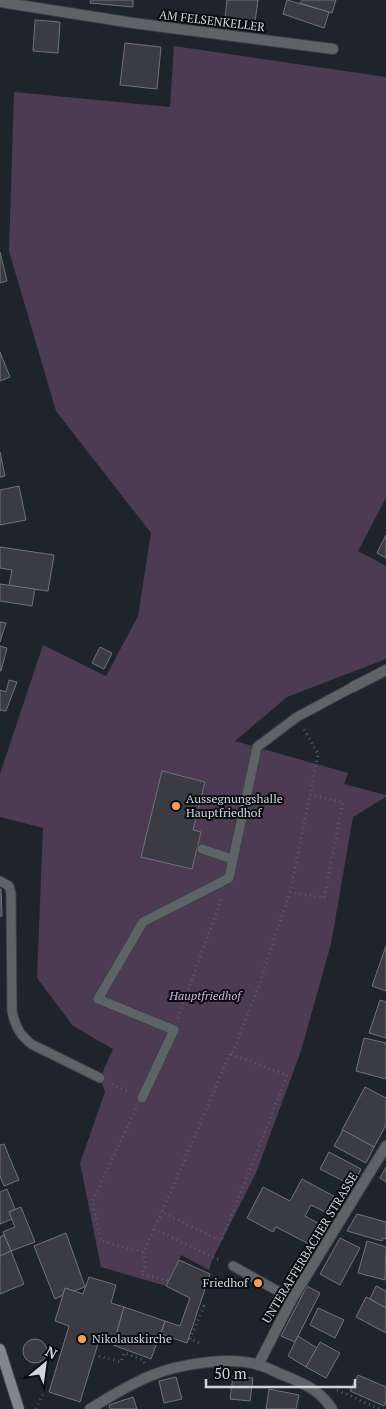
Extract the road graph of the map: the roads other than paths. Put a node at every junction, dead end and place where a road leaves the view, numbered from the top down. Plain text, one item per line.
1 (0, 2) edge
2 (333, 49) dead end
3 (386, 670) edge
4 (353, 687) joint
5 (202, 849) dead end
6 (232, 859) junction
7 (0, 881) edge
8 (100, 1078) road end
9 (142, 1098) road end
10 (386, 1146) edge
11 (229, 1264) road end
12 (292, 1299) junction
13 (0, 1349) edge
14 (258, 1364) junction
15 (20, 1409) edge
16 (90, 1409) edge
17 (332, 1409) edge

1 - 2 street, AM FELSENKELLER
3 - 4 street
4 - 6 lane
5 - 6 lane
6 - 9 lane
7 - 8 lane
10 - 12 street, UNTERAFFERBACHER STRASSE
11 - 12 lane
12 - 14 street, UNTERAFFERBACHER STRASSE
13 - 15 street
14 - 16 street
14 - 17 street

